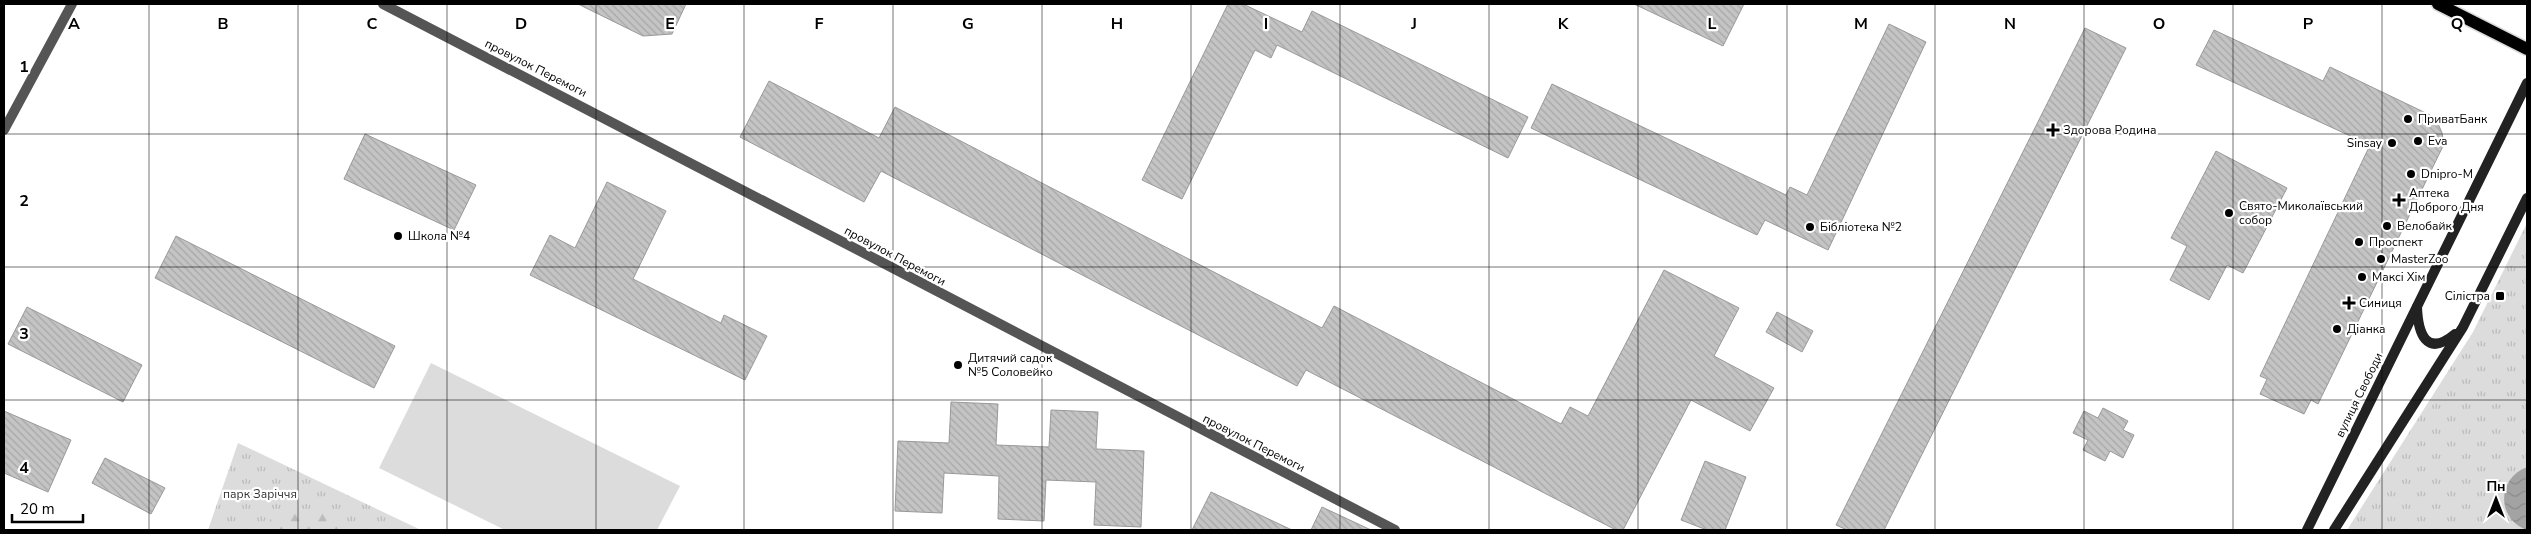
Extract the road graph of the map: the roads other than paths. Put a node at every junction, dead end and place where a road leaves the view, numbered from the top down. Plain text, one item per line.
1 (72, 4) edge
2 (383, 4) edge
3 (2438, 4) edge
4 (2527, 49) edge
5 (2527, 83) edge
6 (4, 130) edge
7 (2527, 198) edge
8 (2417, 306) junction
9 (2463, 327) junction
10 (1395, 530) edge
11 (2307, 530) edge
12 (2334, 530) edge

1 - 6 street
2 - 10 street, провулок Перемоги
3 - 4 main road
5 - 8 main road, вулиця Свободи
7 - 9 main road
8 - 9 main road
8 - 11 main road, вулиця Свободи
9 - 12 main road

